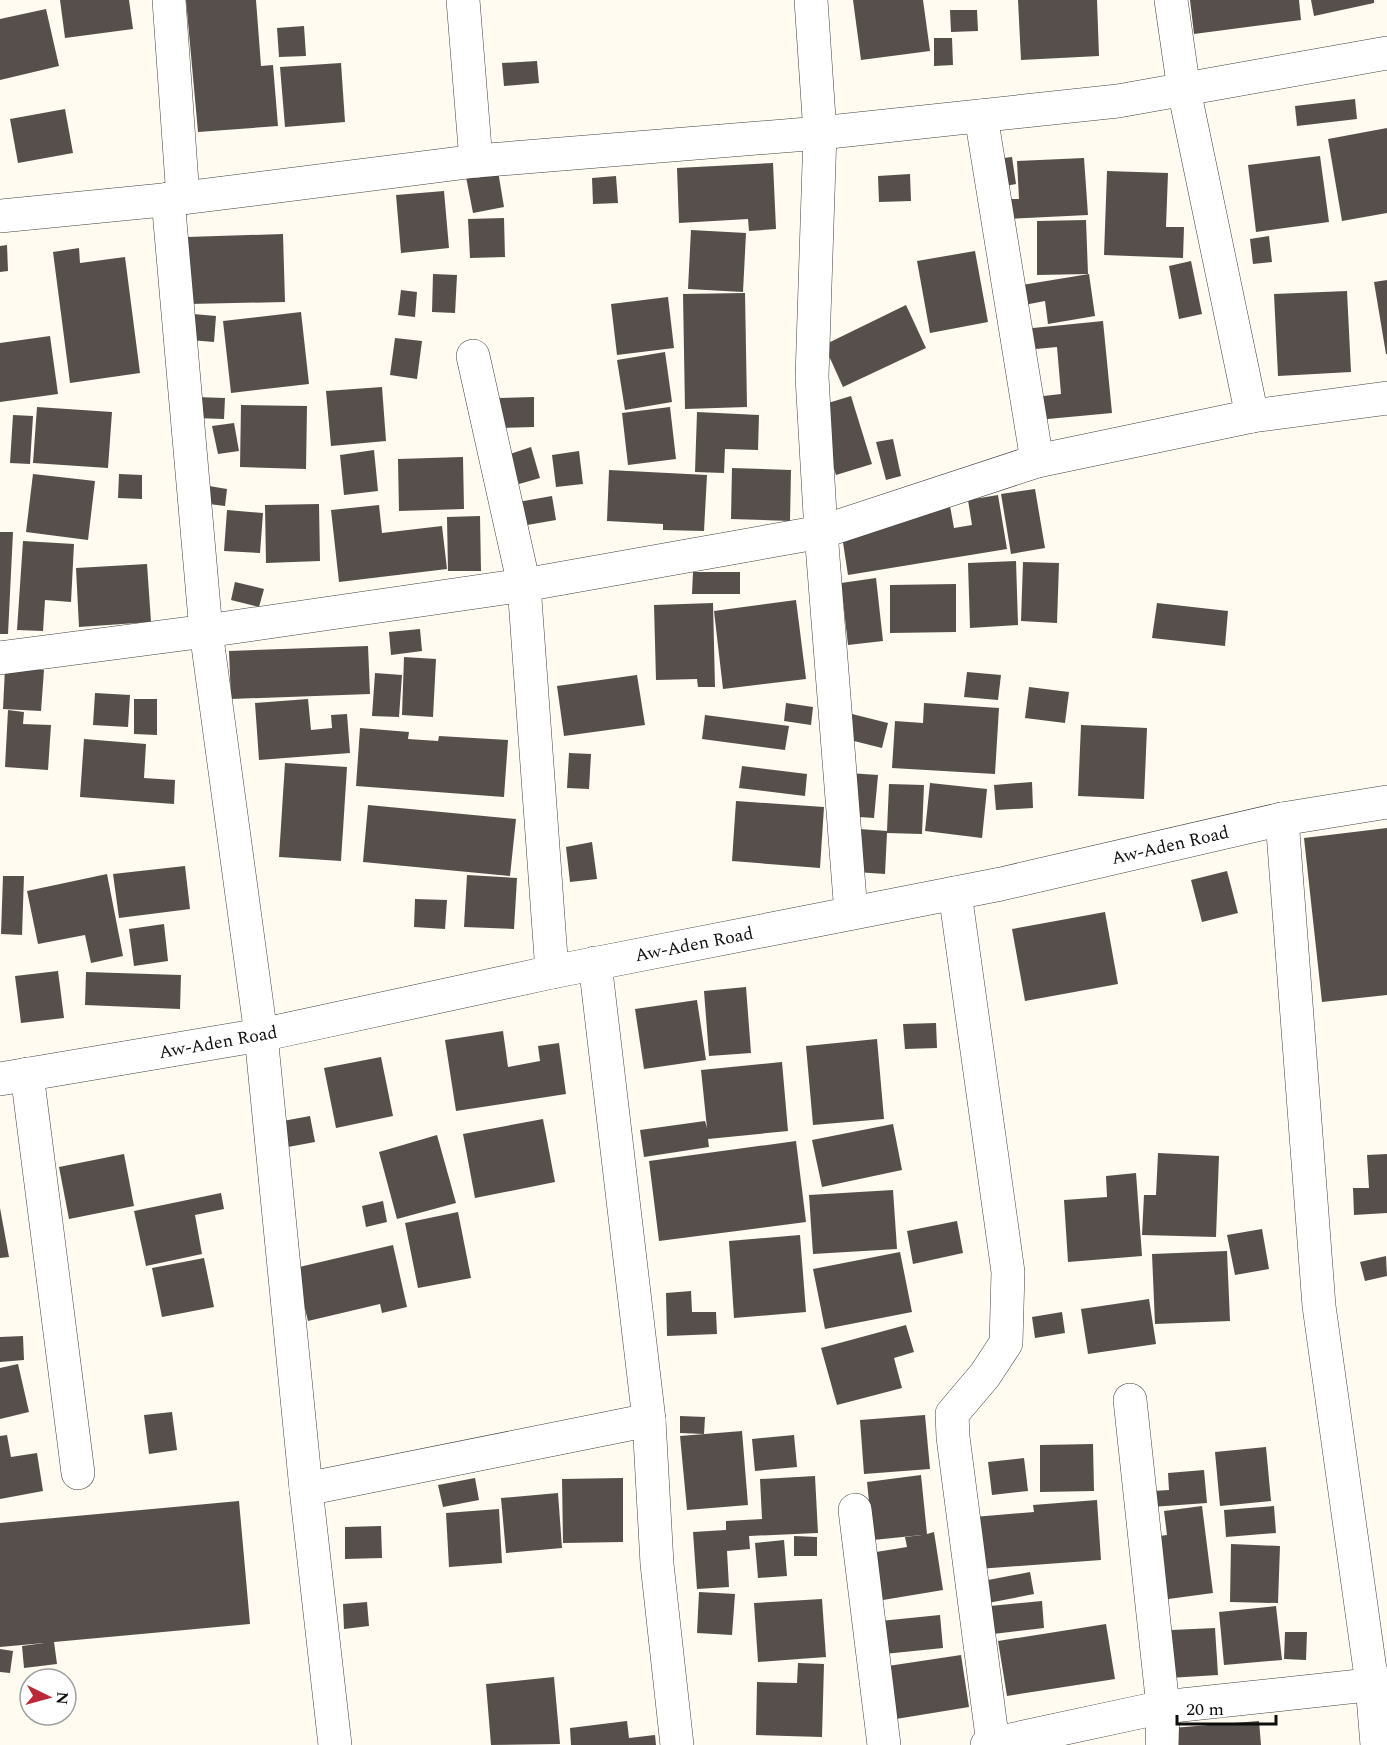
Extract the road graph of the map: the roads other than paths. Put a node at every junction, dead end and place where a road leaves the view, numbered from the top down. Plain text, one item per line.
1 (168, 0) edge
2 (463, 0) edge
3 (811, 0) edge
4 (1171, 0) edge
5 (1387, 52) edge
6 (1184, 90) junction
7 (981, 116) junction
8 (820, 133) junction
9 (476, 161) junction
10 (176, 198) junction
11 (0, 216) edge
12 (473, 356) dead end
13 (1387, 398) edge
14 (1252, 416) junction
15 (1037, 460) junction
16 (821, 532) junction
17 (524, 585) junction
18 (206, 631) junction
19 (0, 658) edge
20 (1387, 802) edge
21 (1282, 819) junction
22 (955, 893) junction
23 (850, 914) junction
24 (595, 963) junction
25 (552, 972) junction
26 (261, 1035) junction
27 (13, 1077) edge
28 (1130, 1400) dead end
29 (649, 1420) junction
30 (78, 1473) dead end
31 (306, 1489) junction
32 (855, 1510) dead end
33 (1380, 1684) edge
34 (1164, 1707) junction
35 (990, 1744) edge
36 (335, 1745) edge
37 (677, 1745) edge
38 (885, 1745) edge
39 (1162, 1745) edge
40 (1377, 1745) edge

1 - 10 street
2 - 9 street
3 - 8 street
4 - 6 street
5 - 6 street
6 - 7 street
6 - 14 street
7 - 8 street
7 - 15 street
8 - 9 street
8 - 16 street
9 - 10 street
10 - 11 street
10 - 18 street
12 - 17 street
13 - 14 street
14 - 15 street
15 - 16 street
16 - 17 street
16 - 23 street
17 - 18 street
17 - 25 street
18 - 19 street
18 - 26 street
20 - 21 street, Aw-Aden Road
21 - 22 street, Aw-Aden Road
21 - 33 street
22 - 23 street, Aw-Aden Road
22 - 35 street
23 - 24 street, Aw-Aden Road
24 - 25 street, Aw-Aden Road
24 - 29 street
25 - 26 street, Aw-Aden Road
26 - 27 street, Aw-Aden Road
26 - 31 street
27 - 30 street
28 - 34 street
29 - 31 street
29 - 37 street
31 - 36 street
32 - 38 street
33 - 34 street
33 - 40 street
34 - 35 street
34 - 39 street

